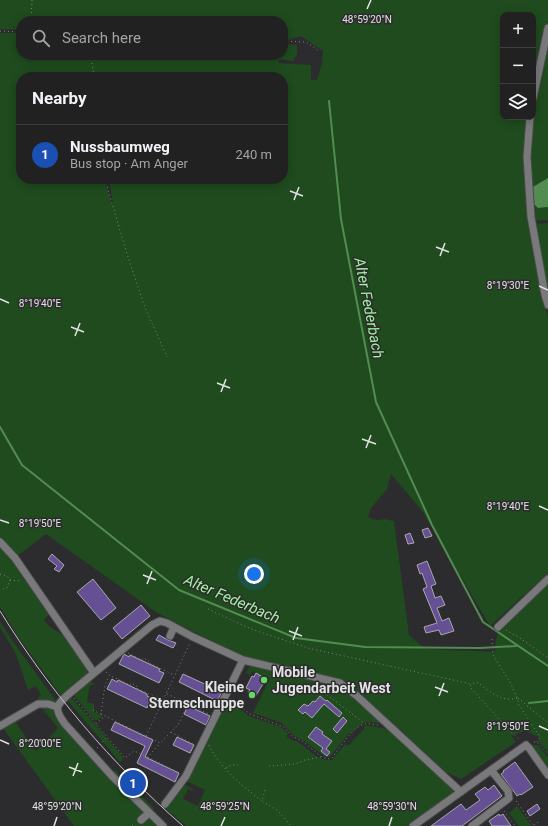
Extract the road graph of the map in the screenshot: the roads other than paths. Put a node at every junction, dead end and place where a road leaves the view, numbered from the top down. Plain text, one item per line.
1 (548, 28) edge
2 (540, 63) junction
3 (548, 64) edge
4 (536, 84) edge
5 (530, 120) edge
6 (548, 305) edge
7 (0, 542) edge
8 (548, 579) edge
9 (174, 627) junction
10 (498, 627) road end
11 (170, 636) dead end
12 (243, 660) junction
13 (94, 673) junction
14 (57, 707) junction
15 (0, 726) edge
16 (491, 770) junction
17 (548, 775) edge
18 (461, 792) junction
19 (165, 804) dead end
20 (149, 813) junction
21 (141, 820) dead end
22 (164, 826) edge
23 (413, 826) edge
24 (472, 826) edge

1 - 2 street
2 - 3 street
2 - 4 street
5 - 6 street
7 - 13 street
8 - 10 street
9 - 11 street
9 - 12 street
9 - 13 street
12 - 18 street
12 - 19 street
13 - 14 street
14 - 15 street
14 - 20 street
16 - 17 street
16 - 18 street
16 - 24 street
18 - 23 street
20 - 21 street
20 - 22 street

